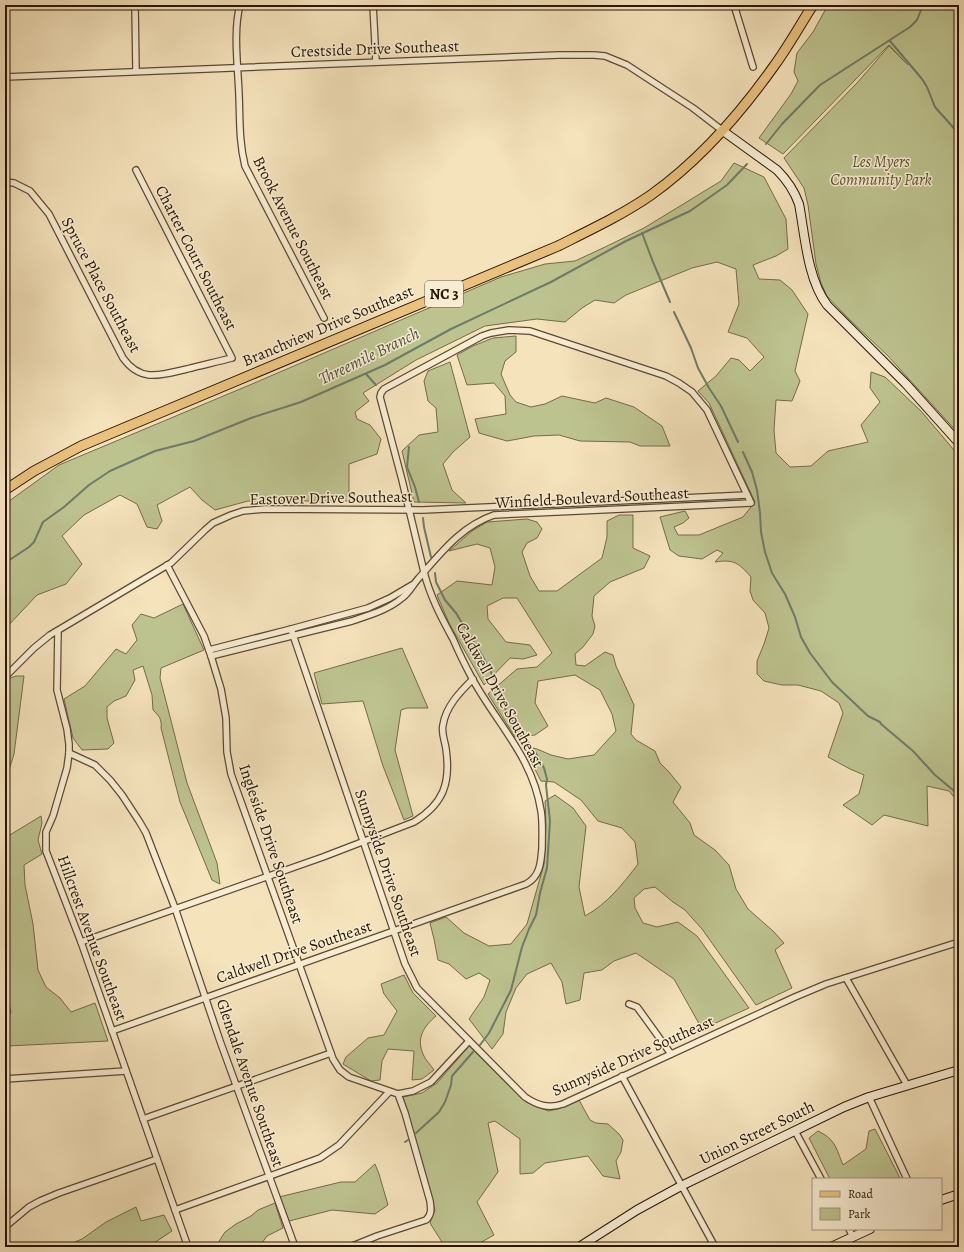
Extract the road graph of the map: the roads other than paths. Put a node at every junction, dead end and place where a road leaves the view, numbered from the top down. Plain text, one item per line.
1 (134, 5) edge
2 (240, 5) edge
3 (373, 5) edge
4 (734, 5) edge
5 (813, 5) edge
6 (376, 62) junction
7 (238, 67) junction
8 (754, 67) dead end
9 (136, 71) junction
10 (5, 76) edge
11 (723, 131) junction
12 (136, 170) dead end
13 (5, 182) edge
14 (324, 318) dead end
15 (232, 358) joint
16 (959, 443) edge
17 (5, 490) edge
18 (747, 495) junction
19 (494, 506) joint
20 (409, 510) junction
21 (167, 565) junction
22 (424, 572) junction
23 (58, 631) junction
24 (292, 632) junction
25 (209, 650) junction
26 (211, 656) junction
27 (5, 675) edge
28 (473, 679) junction
29 (69, 752) junction
30 (363, 842) junction
31 (268, 876) junction
32 (176, 908) junction
33 (394, 931) junction
34 (81, 942) junction
35 (959, 942) edge
36 (300, 964) junction
37 (846, 978) junction
38 (206, 997) junction
39 (629, 1004) dead end
40 (112, 1031) junction
41 (469, 1041) junction
42 (331, 1053) junction
43 (671, 1054) junction
44 (959, 1070) edge
45 (126, 1072) junction
46 (622, 1076) junction
47 (5, 1078) edge
48 (907, 1085) junction
49 (236, 1086) junction
50 (389, 1092) junction
51 (398, 1094) junction
52 (869, 1097) junction
53 (143, 1119) junction
54 (795, 1131) junction
55 (157, 1160) junction
56 (269, 1176) junction
57 (821, 1178) edge
58 (907, 1178) edge
59 (681, 1186) junction
60 (959, 1194) edge
61 (942, 1200) edge
62 (175, 1210) junction
63 (5, 1227) edge
64 (850, 1230) edge
65 (868, 1230) edge
66 (853, 1237) junction
67 (835, 1246) edge
68 (188, 1247) edge
69 (295, 1247) edge
70 (350, 1247) edge
71 (579, 1247) edge
72 (715, 1247) edge

1 - 9 street
2 - 7 street, Brook Avenue Southeast
3 - 6 street
4 - 8 street
5 - 11 main road, Branchview Drive Southeast / NC 3
6 - 7 street, Crestside Drive Southeast
6 - 11 street, Crestside Drive Southeast
7 - 9 street, Crestside Drive Southeast
7 - 14 street, Brook Avenue Southeast
9 - 10 street, Crestside Drive Southeast
11 - 16 street
11 - 17 main road, Branchview Drive Southeast / NC 3
12 - 15 street, Charter Court Southeast
13 - 15 street, Spruce Place Southeast
18 - 19 street, Winfield Boulevard Southeast
18 - 20 street, Caldwell Drive Southeast
18 - 22 street, Winfield Boulevard Southeast
19 - 20 street, Eastover Drive Southeast
20 - 21 street, Eastover Drive Southeast
20 - 22 street, Caldwell Drive Southeast
21 - 23 street, Eastover Drive Southeast
21 - 25 street, Ingleside Drive Southeast
22 - 24 street, Winfield Boulevard Southeast
22 - 28 street, Caldwell Drive Southeast
23 - 27 street, Eastover Drive Southeast
23 - 29 street, Hillcrest Avenue Southeast
24 - 25 street, Winfield Boulevard Southeast
24 - 26 street, Winfield Boulevard Southeast
24 - 30 street, Sunnyside Drive Southeast
25 - 26 street, Ingleside Drive Southeast
26 - 31 street, Ingleside Drive Southeast
28 - 30 street
28 - 33 street, Caldwell Drive Southeast
29 - 32 street, Glendale Avenue Southeast
29 - 34 street, Hillcrest Avenue Southeast
30 - 31 street
30 - 33 street, Sunnyside Drive Southeast
31 - 32 street
31 - 36 street, Ingleside Drive Southeast
32 - 34 street
32 - 38 street, Glendale Avenue Southeast
33 - 36 street, Caldwell Drive Southeast
33 - 41 street, Sunnyside Drive Southeast
34 - 40 street, Hillcrest Avenue Southeast
35 - 37 street, Sunnyside Drive Southeast
36 - 38 street, Caldwell Drive Southeast
36 - 42 street, Ingleside Drive Southeast
37 - 43 street, Sunnyside Drive Southeast
37 - 48 street
38 - 40 street, Caldwell Drive Southeast
38 - 49 street, Glendale Avenue Southeast
39 - 43 street
40 - 45 street, Hillcrest Avenue Southeast
41 - 46 street, Sunnyside Drive Southeast
41 - 51 street, Ingleside Drive Southeast
42 - 49 street
42 - 50 street, Ingleside Drive Southeast
43 - 46 street, Sunnyside Drive Southeast
44 - 48 street, Union Street South
45 - 47 street
45 - 53 street, Hillcrest Avenue Southeast
46 - 59 street
48 - 52 street, Union Street South
49 - 53 street
49 - 56 street, Glendale Avenue Southeast
50 - 51 street, Ingleside Drive Southeast
50 - 56 street
51 - 70 street
52 - 54 street, Union Street South
52 - 58 street
53 - 55 street, Hillcrest Avenue Southeast
54 - 57 street
54 - 59 street, Union Street South
55 - 62 street, Hillcrest Avenue Southeast
55 - 63 street
56 - 62 street
56 - 69 street, Glendale Avenue Southeast
59 - 71 street, Union Street South
59 - 72 street
60 - 61 street
62 - 68 street, Hillcrest Avenue Southeast
64 - 66 street
65 - 66 street
66 - 67 street

